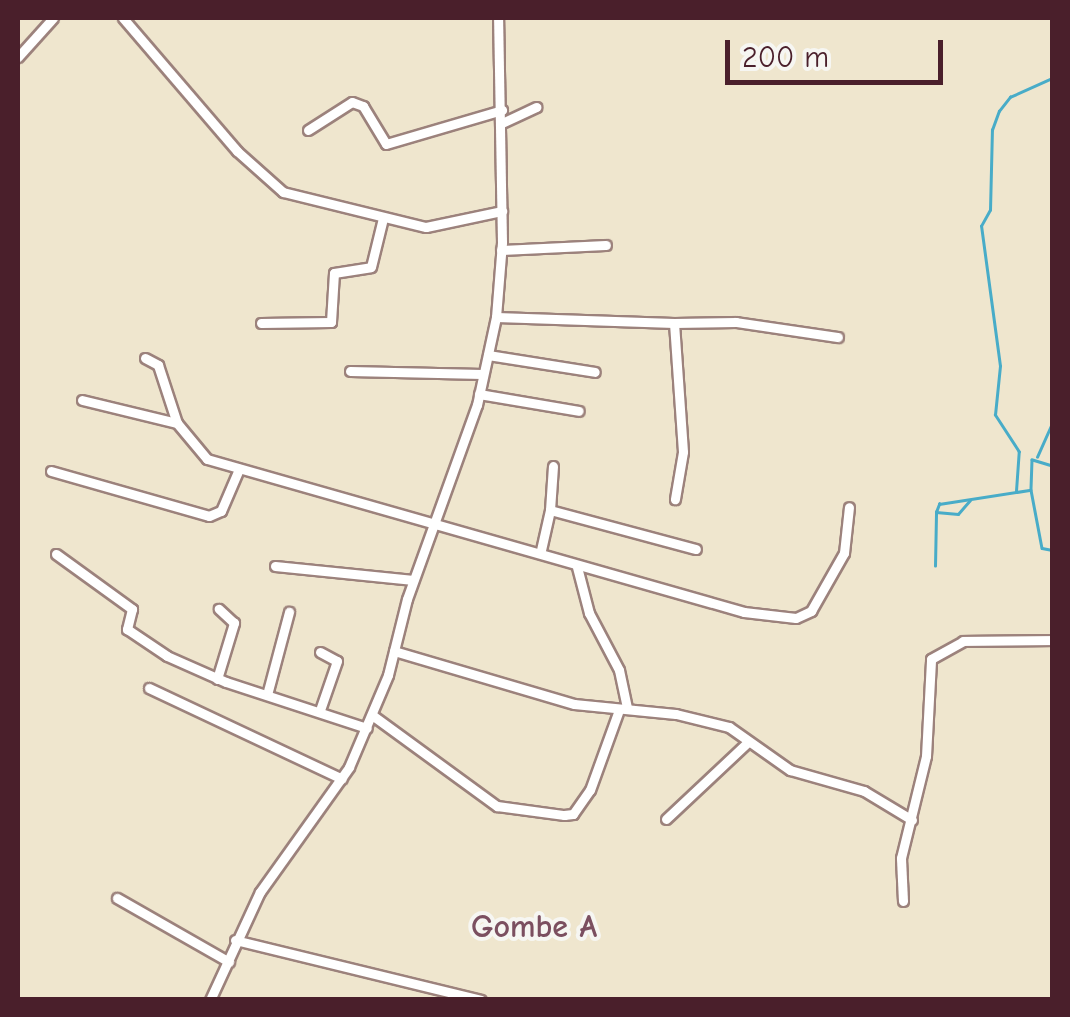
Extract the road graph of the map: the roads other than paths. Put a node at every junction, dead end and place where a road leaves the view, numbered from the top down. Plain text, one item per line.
1 (53, 18) edge
2 (123, 18) edge
3 (498, 18) edge
4 (18, 57) edge
5 (536, 107) dead end
6 (502, 110) junction
7 (502, 123) junction
8 (308, 130) dead end
9 (502, 211) junction
10 (383, 218) junction
11 (606, 245) dead end
12 (501, 250) junction
13 (496, 317) junction
14 (261, 323) dead end
15 (674, 323) junction
16 (838, 337) dead end
17 (488, 355) junction
18 (144, 358) dead end
19 (350, 371) dead end
20 (595, 372) dead end
21 (482, 374) junction
22 (478, 394) junction
23 (82, 400) dead end
24 (579, 411) dead end
25 (177, 423) junction
26 (552, 466) dead end
27 (239, 470) junction
28 (51, 471) dead end
29 (675, 499) dead end
30 (849, 507) dead end
31 (550, 510) junction
32 (436, 521) junction
33 (696, 548) dead end
34 (541, 550) junction
35 (56, 554) dead end
36 (275, 566) dead end
37 (576, 567) junction
38 (414, 580) junction
39 (218, 609) dead end
40 (289, 612) dead end
41 (1052, 640) edge
42 (394, 651) junction
43 (320, 652) dead end
44 (218, 679) junction
45 (149, 688) dead end
46 (268, 691) junction
47 (623, 708) junction
48 (320, 710) junction
49 (372, 715) junction
50 (366, 728) junction
51 (747, 743) junction
52 (342, 779) junction
53 (666, 819) dead end
54 (912, 820) junction
55 (117, 898) dead end
56 (903, 901) dead end
57 (236, 940) junction
58 (229, 962) junction
59 (210, 1000) edge
60 (481, 1000) edge

1 - 4 street
2 - 10 street
3 - 6 street
5 - 7 street
6 - 7 street
6 - 8 street
7 - 9 street
9 - 10 street
9 - 12 street
10 - 14 street
11 - 12 street
12 - 13 street
13 - 15 street
13 - 17 street
15 - 16 street
15 - 29 street
17 - 20 street
17 - 21 street
18 - 25 street
19 - 21 street
21 - 22 street
22 - 24 street
22 - 32 street
23 - 25 street
25 - 27 street
26 - 31 street
27 - 28 street
27 - 32 street
30 - 37 street
31 - 33 street
31 - 34 street
32 - 34 street
32 - 38 street
34 - 37 street
35 - 44 street
36 - 38 street
37 - 47 street
38 - 42 street
39 - 44 street
40 - 46 street
41 - 54 street
42 - 47 street
42 - 49 street
43 - 48 street
44 - 46 street
45 - 52 street
46 - 48 street
47 - 49 street
47 - 51 street
48 - 50 street
49 - 50 street
50 - 52 street
51 - 53 street
51 - 54 street
52 - 57 street
54 - 56 street
55 - 58 street
57 - 58 street
57 - 60 street
58 - 59 street

